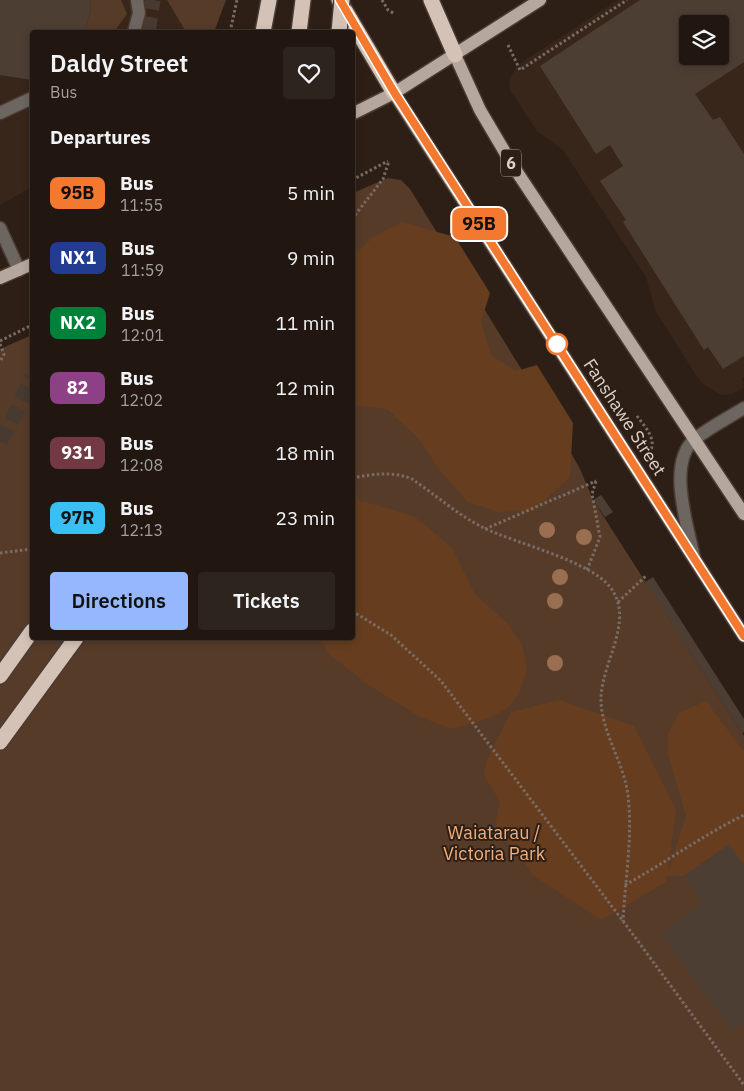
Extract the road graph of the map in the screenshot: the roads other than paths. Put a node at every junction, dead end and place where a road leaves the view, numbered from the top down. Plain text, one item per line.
1 (137, 0) edge
2 (269, 0) edge
3 (302, 0) edge
4 (341, 0) edge
5 (431, 0) edge
6 (540, 0) edge
7 (134, 30) edge
8 (263, 30) edge
9 (299, 30) edge
10 (339, 30) edge
11 (455, 55) junction
12 (394, 92) junction
13 (30, 99) edge
14 (355, 112) edge
15 (0, 113) edge
16 (0, 228) edge
17 (30, 265) edge
18 (18, 270) junction
19 (0, 278) edge
20 (744, 408) edge
21 (695, 440) junction
22 (744, 514) edge
23 (694, 559) junction
24 (30, 634) edge
25 (744, 636) edge
26 (75, 640) edge
27 (0, 676) edge
28 (0, 742) edge

1 - 7 street
2 - 8 highway
3 - 9 highway
4 - 10 highway, bridge
4 - 12 highway
5 - 11 highway
6 - 11 main road
11 - 12 main road
11 - 21 main road, 6
12 - 14 main road
12 - 23 main road, Fanshawe Street
13 - 15 street
16 - 18 street
17 - 18 main road
18 - 19 main road
20 - 21 street
21 - 22 main road, 6
21 - 23 street
23 - 25 main road, Fanshawe Street
24 - 27 highway
26 - 28 highway

